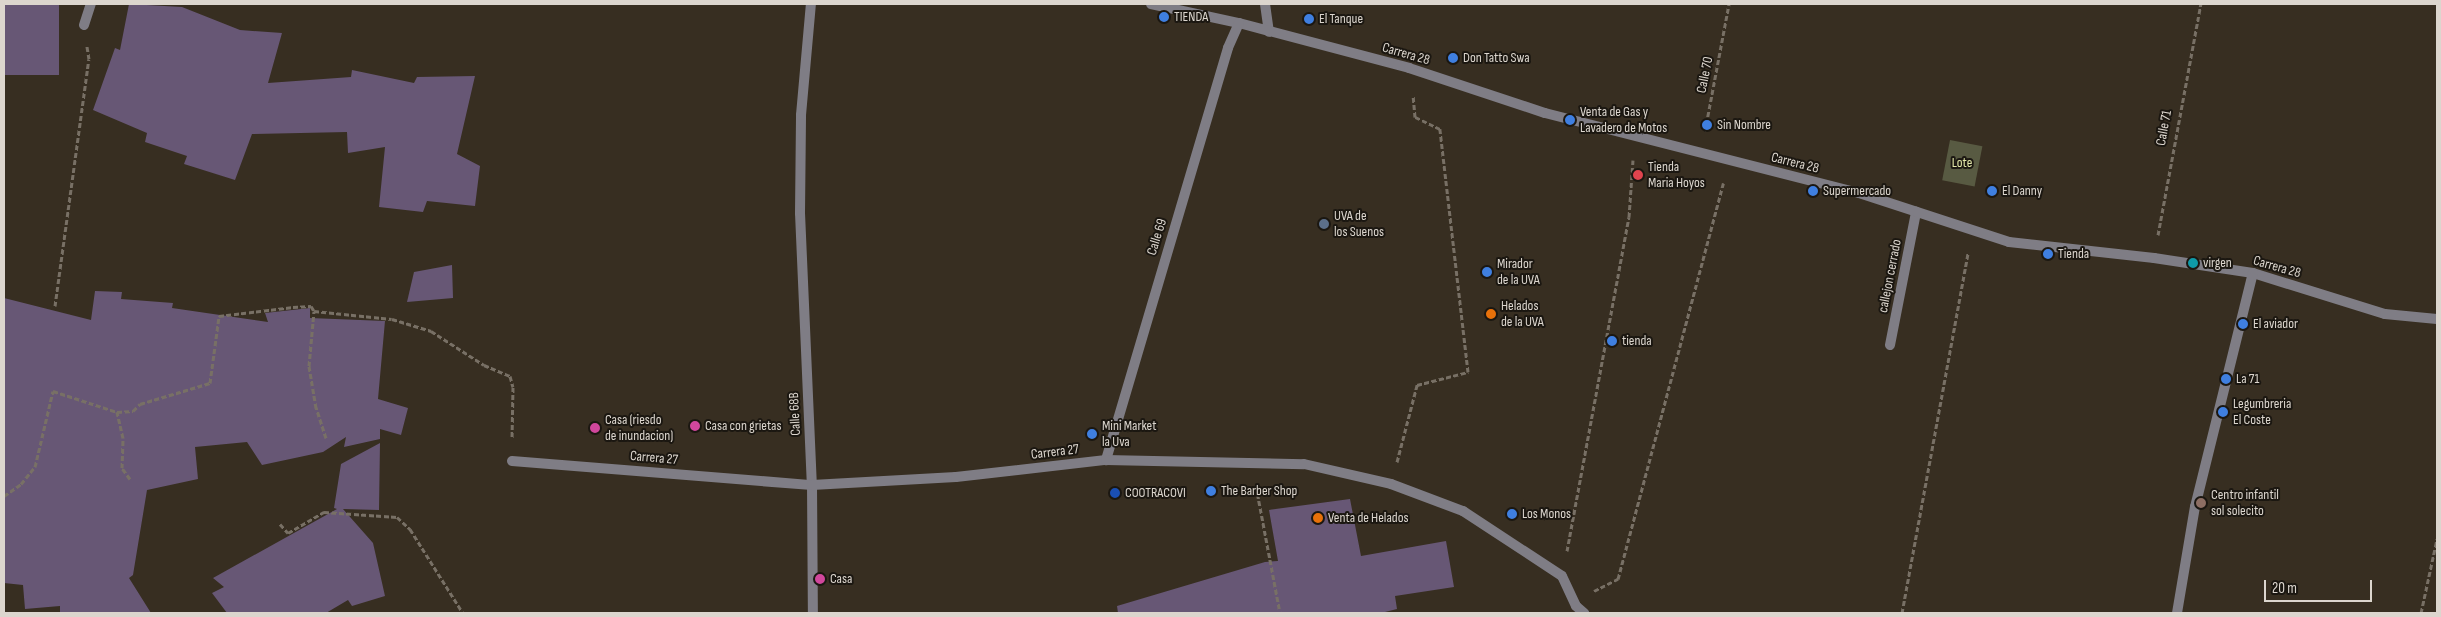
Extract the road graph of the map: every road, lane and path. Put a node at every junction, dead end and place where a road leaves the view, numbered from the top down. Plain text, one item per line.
1 (91, 4) edge
2 (811, 4) edge
3 (1151, 4) edge
4 (1265, 4) edge
5 (1729, 4) edge
6 (2201, 4) edge
7 (1239, 23) junction
8 (84, 25) joint
9 (1269, 32) junction
10 (1409, 68) junction
11 (1635, 136) junction
12 (1701, 150) junction
13 (1729, 161) junction
14 (1916, 212) junction
15 (1972, 230) junction
16 (2154, 258) junction
17 (2253, 274) junction
18 (55, 306) dead end
19 (314, 311) junction
20 (2437, 319) edge
21 (1890, 345) dead end
22 (117, 412) junction
23 (326, 438) dead end
24 (1106, 460) junction
25 (512, 461) joint
26 (1252, 461) junction
27 (130, 479) dead end
28 (1391, 484) junction
29 (812, 485) junction
30 (4, 496) edge
31 (280, 524) dead end
32 (2437, 539) edge
33 (1562, 576) junction
34 (1576, 606) junction
35 (463, 613) edge
36 (813, 613) edge
37 (1280, 613) edge
38 (1584, 613) edge
39 (1902, 613) edge
40 (2177, 613) edge
41 (2421, 613) edge

1 - 8 street
2 - 29 street, Calle 68B
3 - 7 street, Carrera 28
4 - 9 street
5 - 12 path, Calle 70
6 - 16 path, Calle 71
7 - 9 street, Carrera 28
7 - 24 street, Calle 69
8 - 18 path
9 - 10 street, Carrera 28
10 - 11 street, Carrera 28
10 - 28 path
11 - 12 street, Carrera 28
11 - 33 path
12 - 13 street, Carrera 28
13 - 14 street, Carrera 28
13 - 34 path
14 - 15 street, Carrera 28
14 - 21 street, callejon cerrado
15 - 16 street, Carrera 28
15 - 39 path
16 - 17 street, Carrera 28
17 - 20 street, Carrera 28
17 - 40 street
19 - 22 path
19 - 23 path
19 - 25 path
22 - 27 path
22 - 30 path
24 - 26 street, Carrera 27
24 - 29 street, Carrera 27
25 - 29 street, Carrera 27
26 - 28 street, Carrera 27
26 - 37 path
28 - 33 street, Carrera 27
29 - 36 street, Calle 68B
31 - 35 path
32 - 41 path
33 - 34 street
34 - 38 street

